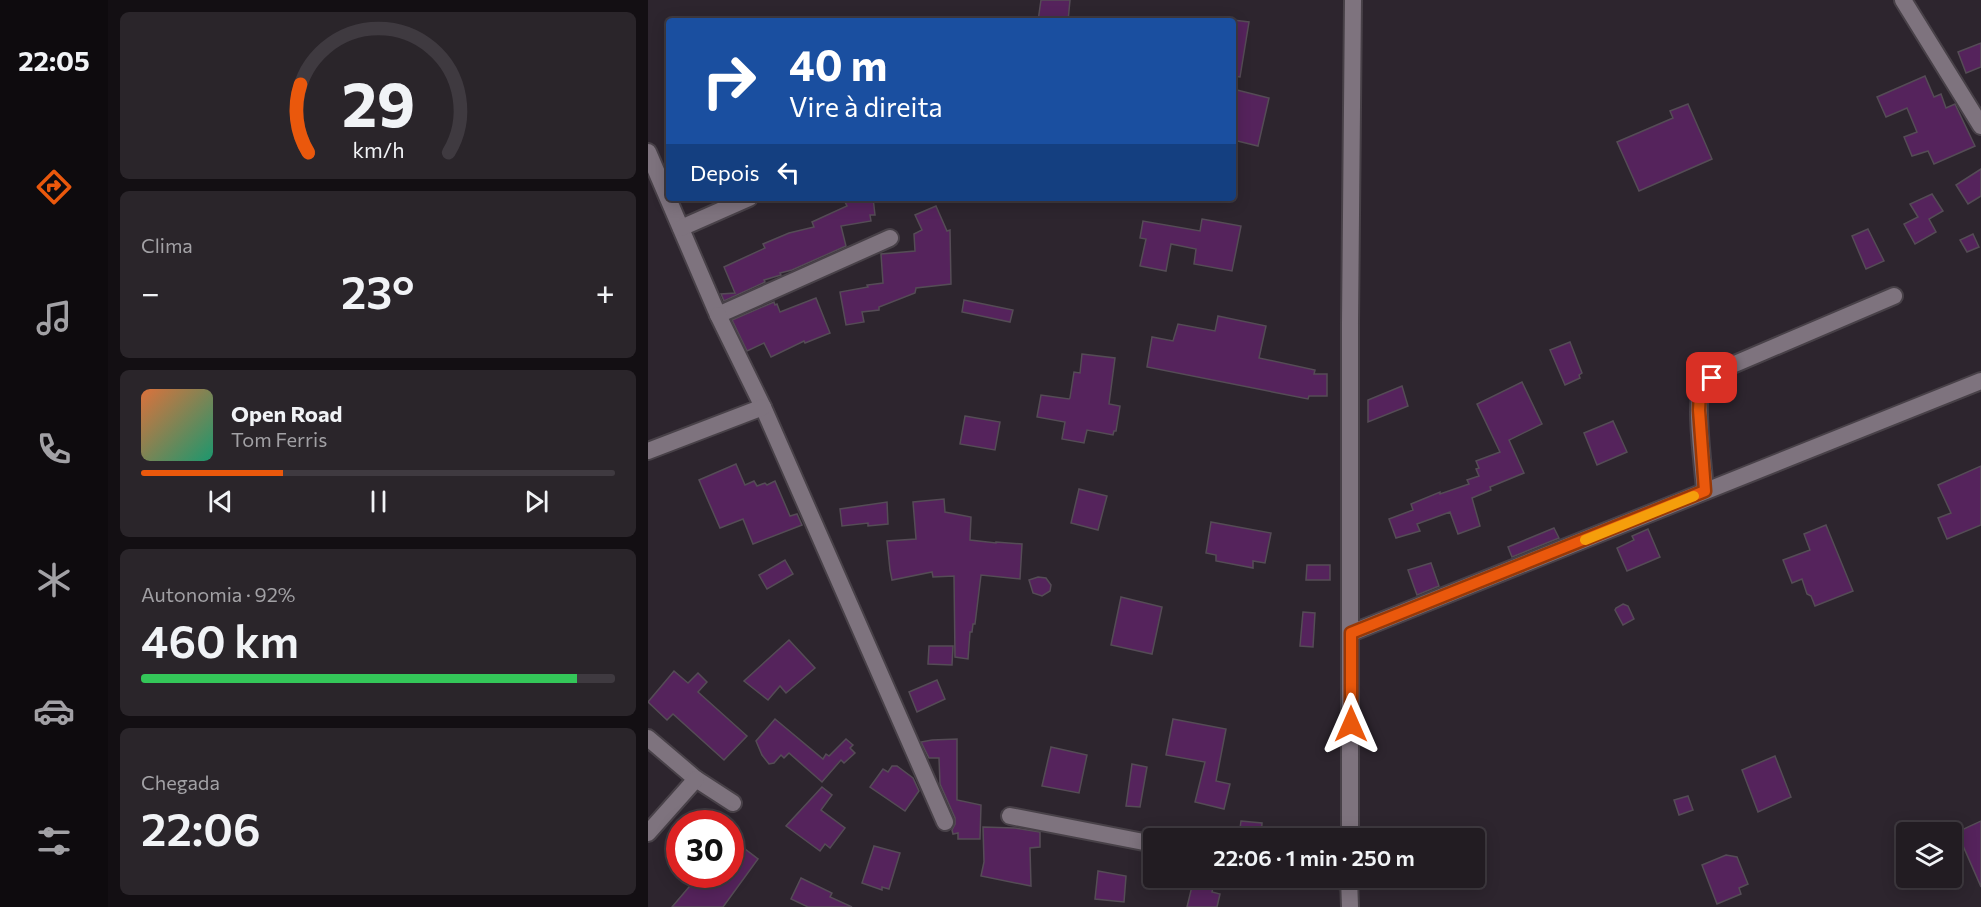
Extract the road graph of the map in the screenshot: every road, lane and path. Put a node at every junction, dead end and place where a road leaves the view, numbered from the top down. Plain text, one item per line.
1 (1353, 0) edge
2 (1903, 0) edge
3 (1981, 126) edge
4 (648, 152) edge
5 (666, 193) edge
6 (669, 201) edge
7 (742, 201) edge
8 (681, 228) junction
9 (890, 238) dead end
10 (1894, 296) dead end
11 (718, 315) junction
12 (1981, 381) edge
13 (763, 407) junction
14 (648, 452) edge
15 (1705, 491) junction
16 (1351, 633) junction
17 (648, 738) edge
18 (696, 779) junction
19 (733, 803) dead end
20 (1010, 816) dead end
21 (945, 822) dead end
22 (1350, 828) edge
23 (648, 833) edge
24 (1143, 842) edge
25 (1349, 888) edge
26 (1350, 907) edge

1 - 16 street
2 - 3 street
4 - 5 street
6 - 8 street
7 - 8 street
8 - 11 street
9 - 11 street
10 - 15 street
11 - 13 street
12 - 15 street
13 - 14 street
13 - 21 street
15 - 16 street
16 - 22 street
17 - 18 street
18 - 19 street
18 - 23 street
20 - 24 street
25 - 26 street

